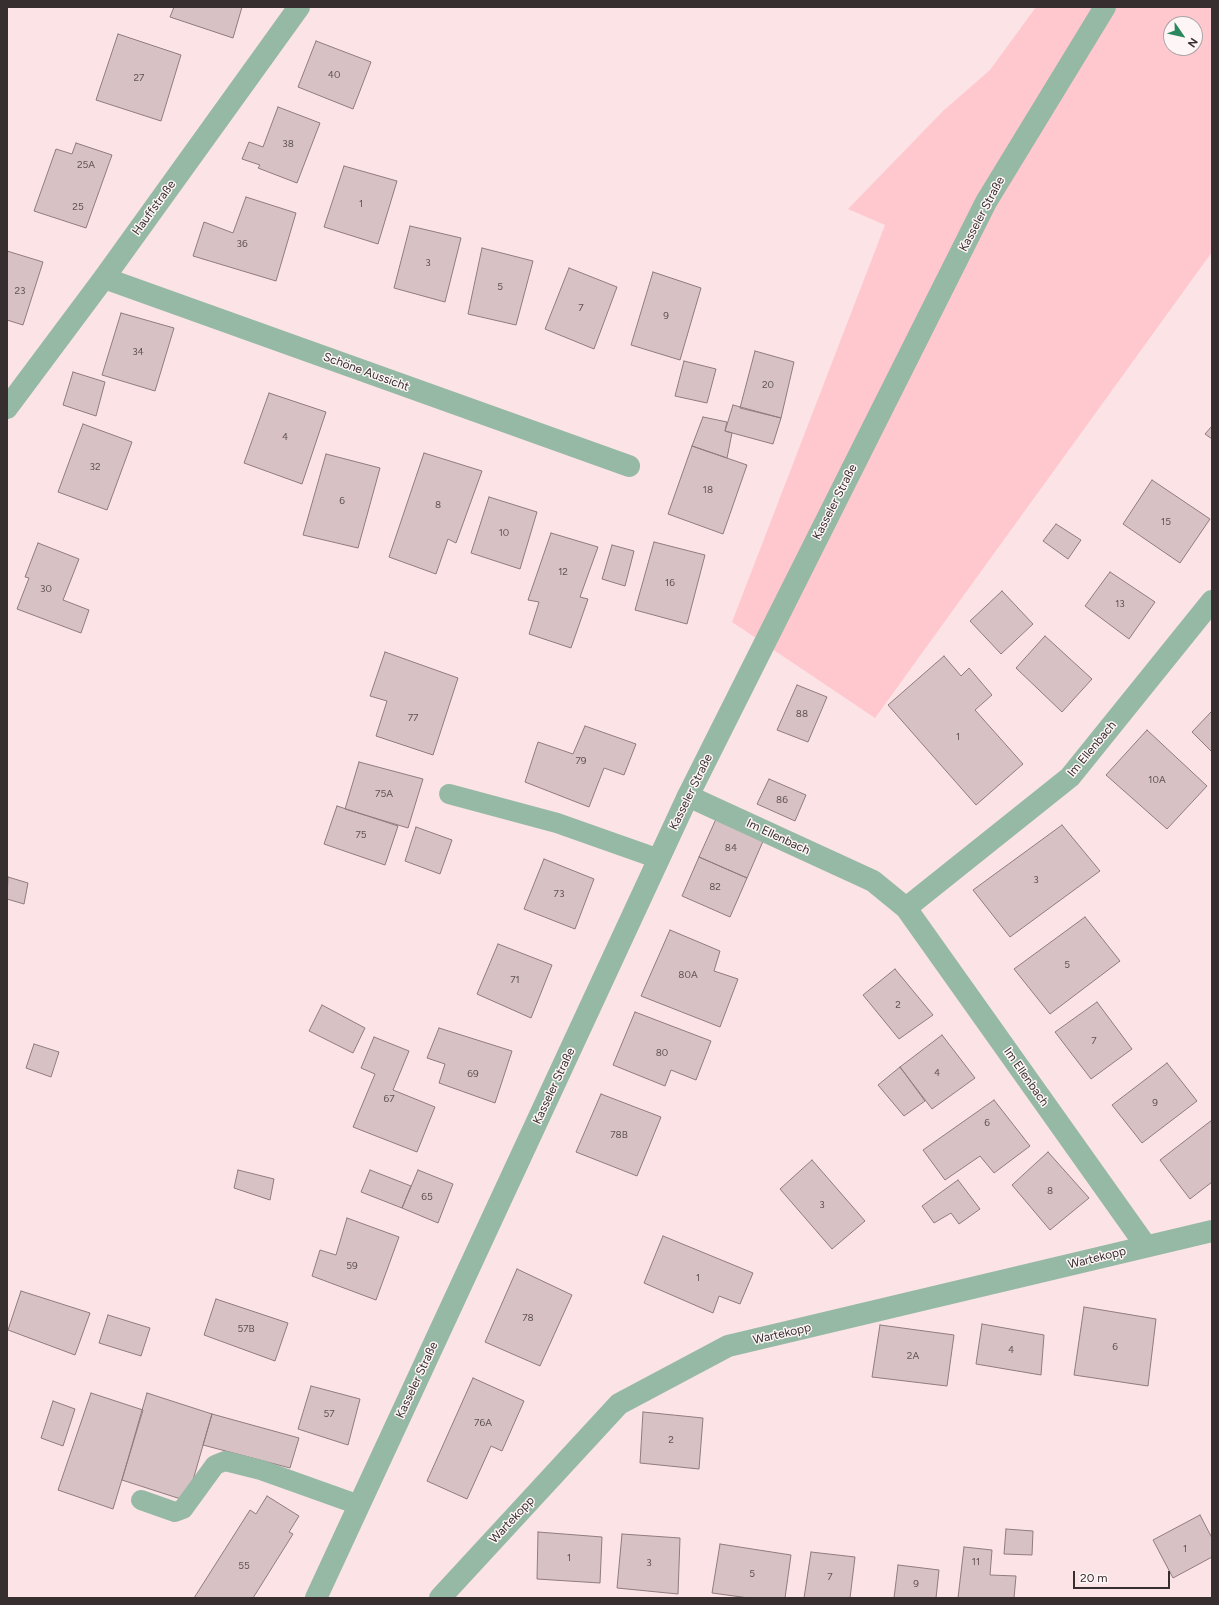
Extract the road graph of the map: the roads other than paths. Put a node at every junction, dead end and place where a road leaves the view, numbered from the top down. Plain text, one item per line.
1 (299, 7) edge
2 (1105, 7) edge
3 (104, 278) junction
4 (7, 408) edge
5 (629, 466) dead end
6 (1208, 613) edge
7 (449, 794) dead end
8 (688, 796) junction
9 (659, 859) junction
10 (906, 908) junction
11 (1212, 1231) edge
12 (1146, 1246) junction
13 (141, 1500) dead end
14 (359, 1505) junction
15 (316, 1598) edge
16 (440, 1598) edge

1 - 3 street, Hauffstraße
2 - 8 street, Kasseler Straße
3 - 4 street, Hauffstraße
3 - 5 street, Schöne Aussicht
6 - 10 street, Im Ellenbach
7 - 9 lane
8 - 9 street, Kasseler Straße
8 - 10 street, Im Ellenbach
9 - 14 street, Kasseler Straße
10 - 12 street, Im Ellenbach
11 - 12 street, Wartekopp
12 - 16 street, Wartekopp
13 - 14 lane
14 - 15 street, Kasseler Straße

